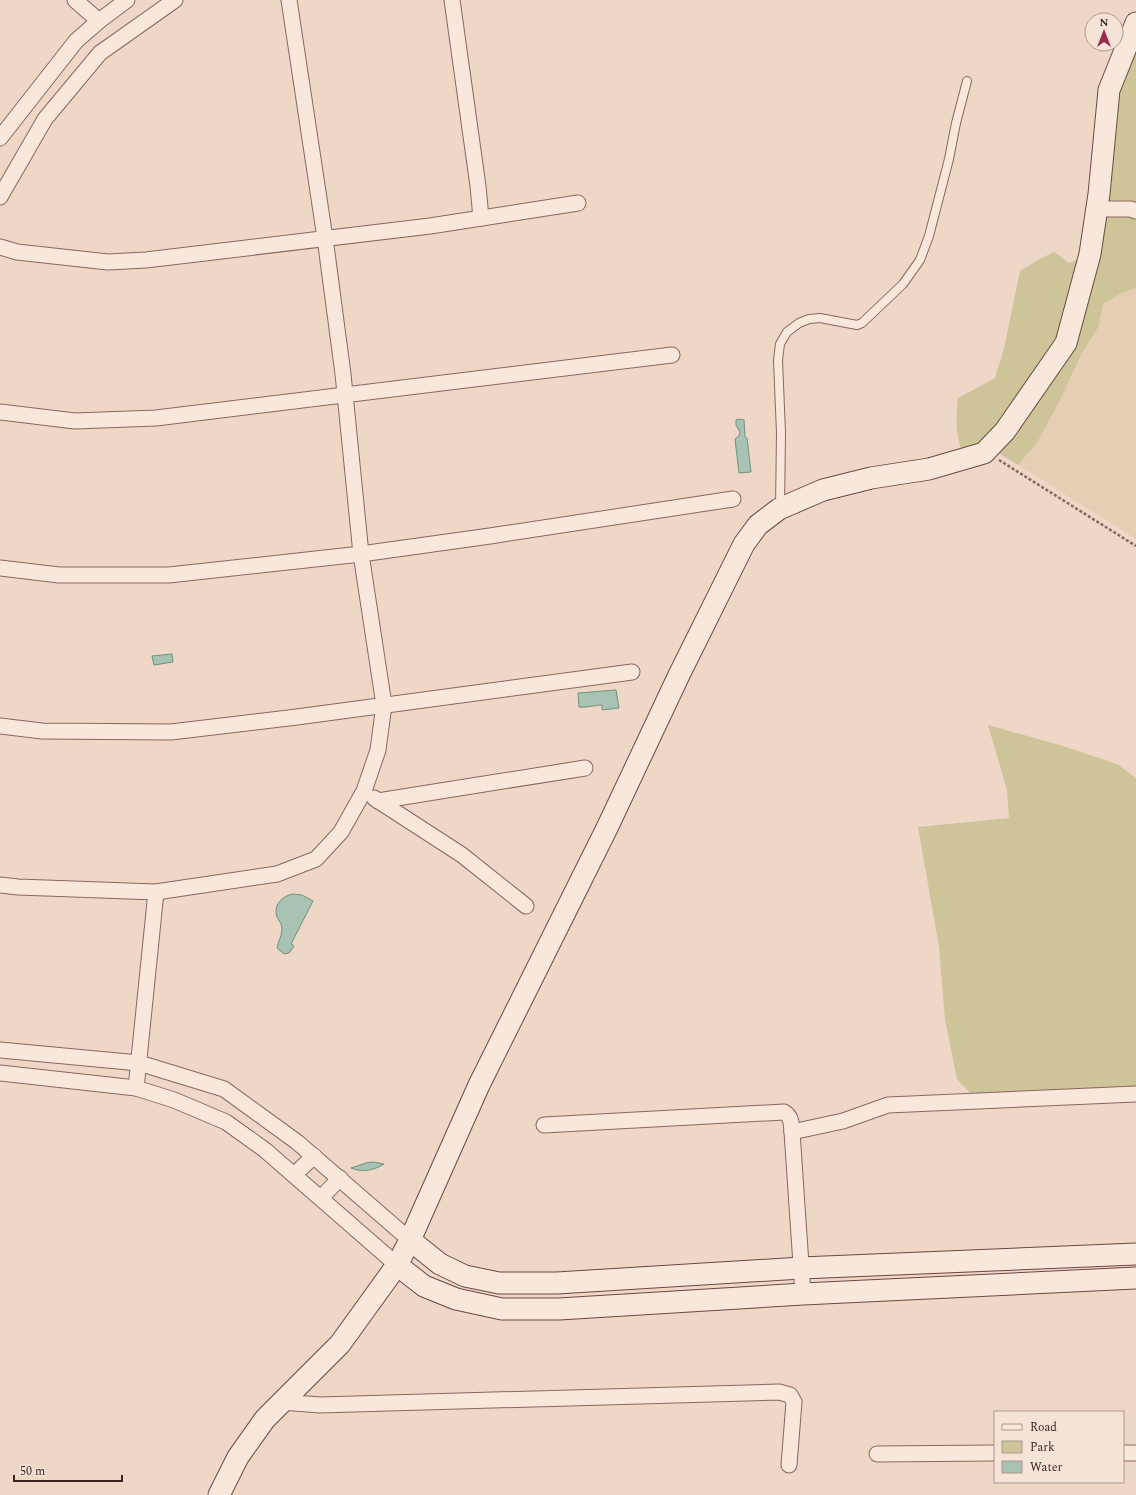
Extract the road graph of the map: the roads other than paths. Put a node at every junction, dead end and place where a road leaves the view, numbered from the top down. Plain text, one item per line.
1 (75, 0) edge
2 (127, 0) edge
3 (175, 0) edge
4 (289, 0) edge
5 (452, 0) edge
6 (99, 21) junction
7 (1136, 23) edge
8 (967, 81) dead end
9 (0, 138) edge
10 (0, 197) edge
11 (578, 203) dead end
12 (1097, 209) junction
13 (1136, 211) edge
14 (481, 218) junction
15 (325, 238) junction
16 (0, 247) edge
17 (672, 355) dead end
18 (345, 396) junction
19 (0, 412) edge
20 (733, 500) dead end
21 (780, 509) junction
22 (361, 554) junction
23 (0, 568) edge
24 (632, 672) dead end
25 (384, 705) junction
26 (0, 726) edge
27 (585, 768) dead end
28 (364, 790) junction
29 (378, 801) junction
30 (0, 885) edge
31 (156, 892) junction
32 (526, 906) dead end
33 (0, 1050) edge
34 (140, 1063) junction
35 (0, 1073) edge
36 (136, 1088) junction
37 (1136, 1094) edge
38 (544, 1124) dead end
39 (792, 1132) junction
40 (314, 1156) junction
41 (294, 1175) junction
42 (340, 1178) junction
43 (321, 1198) junction
44 (410, 1240) junction
45 (1136, 1254) edge
46 (1093, 1256) junction
47 (907, 1263) junction
48 (397, 1265) junction
49 (801, 1268) junction
50 (1136, 1278) edge
51 (1094, 1280) junction
52 (557, 1283) junction
53 (907, 1288) junction
54 (803, 1294) junction
55 (559, 1309) junction
56 (281, 1402) junction
57 (1124, 1453) edge
58 (1136, 1453) edge
59 (877, 1454) dead end
60 (994, 1454) edge
61 (789, 1465) dead end
62 (219, 1495) edge

1 - 6 street
2 - 6 street
3 - 10 street
4 - 15 street
5 - 14 street
6 - 9 street
7 - 12 street
8 - 21 lane
11 - 14 street
12 - 13 street
12 - 21 street
14 - 15 street
15 - 16 street
15 - 18 street
17 - 18 street
18 - 19 street
18 - 22 street
20 - 22 street
21 - 44 street
22 - 23 street
22 - 25 street
24 - 25 street
25 - 26 street
25 - 28 street
27 - 29 street
28 - 29 street
28 - 31 street
29 - 32 street
30 - 31 street
31 - 34 street
33 - 34 street
34 - 36 street
34 - 40 street
35 - 36 street
36 - 41 street
37 - 39 street
38 - 39 street
39 - 49 street
40 - 41 street
40 - 42 street
41 - 43 street
42 - 43 street
42 - 44 street
43 - 48 street
44 - 48 street
44 - 52 street
45 - 46 street
46 - 47 street
46 - 51 street
47 - 49 street
47 - 53 street
48 - 55 street
48 - 56 street
49 - 52 street
49 - 54 street
50 - 51 street
51 - 53 street
52 - 55 street
53 - 54 street
54 - 55 street
56 - 61 street
56 - 62 street
57 - 58 street
59 - 60 street

